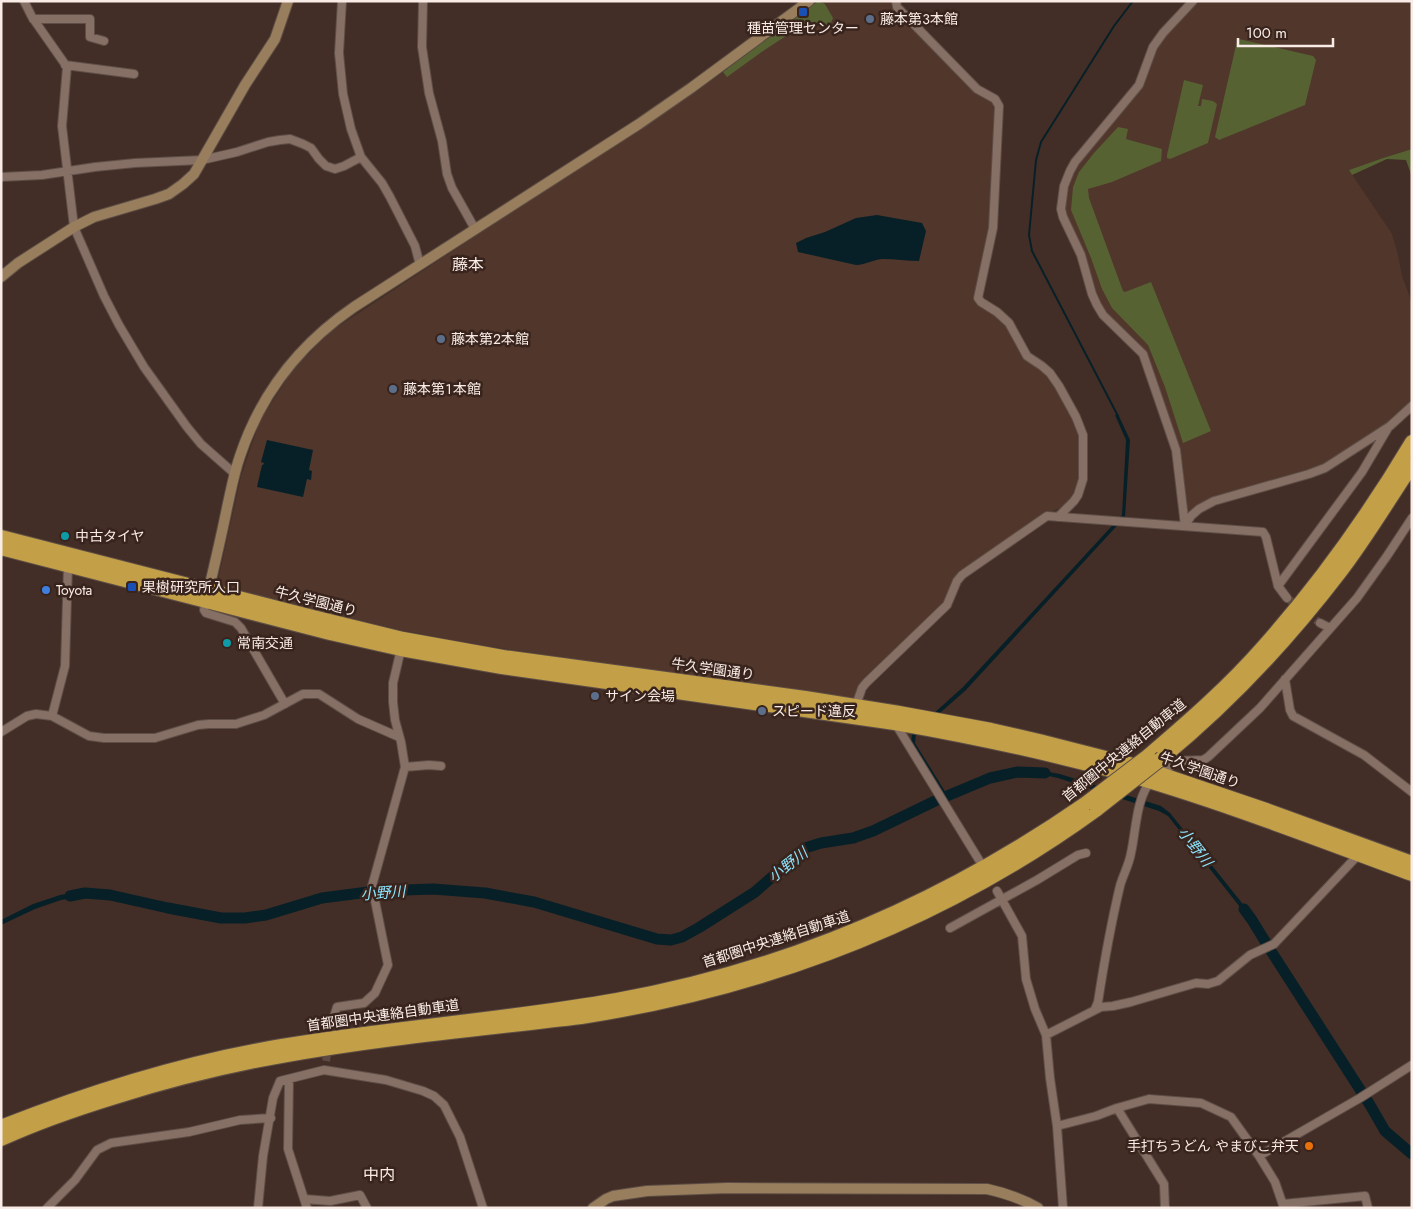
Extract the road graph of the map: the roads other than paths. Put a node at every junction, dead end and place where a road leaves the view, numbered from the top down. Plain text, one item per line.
1 (24, 1) edge
2 (288, 1) edge
3 (342, 1) edge
4 (423, 1) edge
5 (809, 1) edge
6 (896, 1) edge
7 (1193, 1) edge
8 (33, 19) junction
9 (104, 41) dead end
10 (65, 65) junction
11 (134, 74) dead end
12 (360, 157) junction
13 (202, 160) junction
14 (67, 172) junction
15 (1, 177) edge
16 (74, 227) junction
17 (475, 229) junction
18 (420, 265) junction
19 (1, 277) edge
20 (1412, 406) edge
21 (1390, 426) junction
22 (1412, 442) edge
23 (1412, 465) edge
24 (235, 474) junction
25 (1058, 517) junction
26 (1412, 518) edge
27 (1185, 526) junction
28 (1, 537) edge
29 (1, 548) edge
30 (68, 566) junction
31 (1278, 586) junction
32 (207, 596) junction
33 (1287, 598) tunnel mouth
34 (1320, 623) tunnel mouth
35 (1330, 628) junction
36 (401, 649) junction
37 (1285, 679) junction
38 (285, 704) junction
39 (855, 711) junction
40 (52, 716) junction
41 (895, 722) junction
42 (1, 732) edge
43 (399, 737) junction
44 (441, 766) dead end
45 (405, 767) junction
46 (1155, 778) junction
47 (1412, 792) edge
48 (1091, 807) junction
49 (1362, 851) junction
50 (1086, 853) dead end
51 (979, 860) dead end
52 (1412, 863) edge
53 (1412, 874) edge
54 (997, 891) dead end
55 (1002, 900) junction
56 (950, 928) dead end
57 (1094, 1009) junction
58 (333, 1020) tunnel mouth
59 (1046, 1035) junction
60 (326, 1061) tunnel mouth
61 (1412, 1065) edge
62 (324, 1070) junction
63 (289, 1079) junction
64 (1117, 1108) junction
65 (271, 1118) junction
66 (1057, 1126) junction
67 (1, 1127) edge
68 (1, 1139) edge
69 (1259, 1156) junction
70 (305, 1199) junction
71 (1284, 1206) edge
72 (47, 1208) edge
73 (258, 1208) edge
74 (307, 1208) edge
75 (367, 1208) edge
76 (484, 1208) edge
77 (593, 1208) edge
78 (1038, 1208) edge
79 (1063, 1208) edge
80 (1165, 1208) edge
81 (1368, 1208) edge

1 - 8 street
2 - 13 street
3 - 12 street
4 - 17 street
5 - 17 street
6 - 25 street
7 - 27 street
8 - 9 street
8 - 10 street
10 - 11 street
10 - 14 street
12 - 13 street
12 - 18 street
13 - 14 street
13 - 16 street
14 - 15 street
14 - 16 street
16 - 19 street
16 - 24 street
17 - 18 street
18 - 24 street
20 - 21 street
21 - 27 street
21 - 31 street
22 - 48 highway, 首都圏中央連絡自動車道, bridge
23 - 48 highway, 首都圏中央連絡自動車道, bridge
24 - 32 street
25 - 27 street
25 - 39 street
26 - 35 street
27 - 31 street
28 - 32 highway, 牛久学園通り
29 - 30 highway, 牛久学園通り
30 - 32 highway, 牛久学園通り
30 - 40 street
31 - 33 street
32 - 36 highway, 牛久学園通り
32 - 38 street
32 - 39 highway, 牛久学園通り
34 - 35 street
35 - 37 street
36 - 39 highway, 牛久学園通り
36 - 43 street
37 - 46 street
37 - 47 street
38 - 40 street
38 - 43 street
39 - 41 highway, 牛久学園通り
39 - 46 highway, 牛久学園通り
40 - 42 street
41 - 46 highway, 牛久学園通り
41 - 51 street
43 - 45 street
44 - 45 street
45 - 58 street
46 - 49 highway, 牛久学園通り
46 - 57 street
48 - 67 highway, 首都圏中央連絡自動車道
48 - 68 highway, 首都圏中央連絡自動車道
49 - 52 highway, 牛久学園通り
49 - 53 highway, 牛久学園通り
49 - 57 street
50 - 55 street
54 - 55 street
55 - 56 street
55 - 59 street
57 - 59 street
59 - 66 street
60 - 62 street
61 - 69 street
62 - 63 street
62 - 76 street
63 - 65 street
63 - 70 street
64 - 66 street
64 - 69 street
64 - 80 street
65 - 72 street
65 - 73 street
66 - 79 street
69 - 71 street
70 - 74 street
70 - 75 street
71 - 81 street
77 - 78 street

